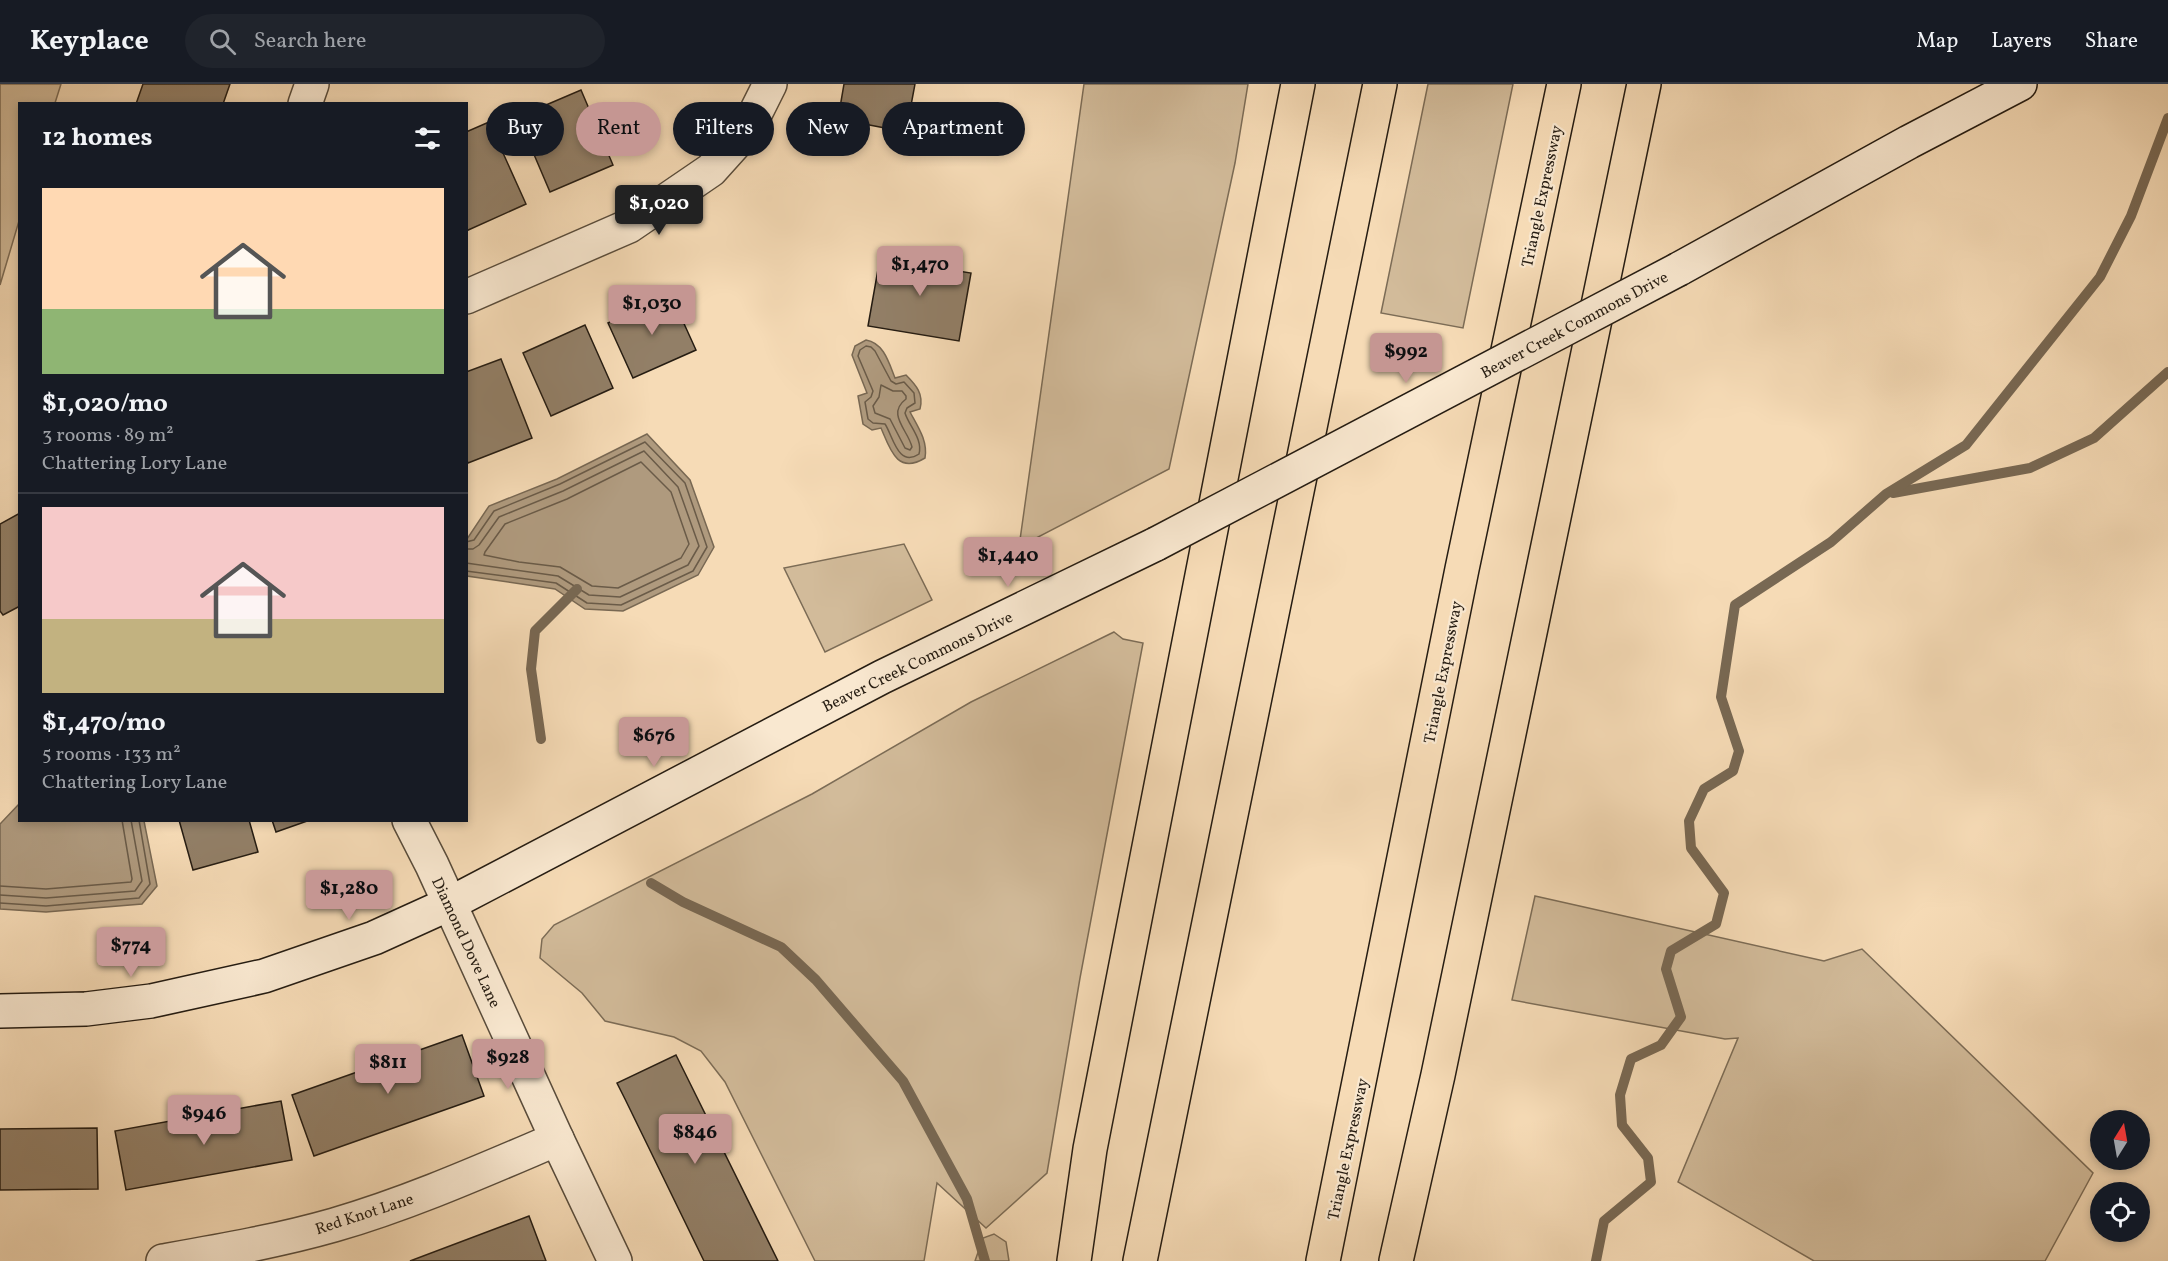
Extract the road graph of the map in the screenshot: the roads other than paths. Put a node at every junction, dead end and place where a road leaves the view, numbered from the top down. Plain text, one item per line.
1 (312, 84) edge
2 (770, 84) edge
3 (1277, 84) edge
4 (1298, 84) edge
5 (1380, 84) edge
6 (1564, 84) edge
7 (1644, 84) edge
8 (1658, 84) edge
9 (2020, 84) edge
10 (306, 102) edge
11 (1628, 163) junction
12 (1270, 217) junction
13 (468, 296) edge
14 (410, 822) edge
15 (449, 904) junction
16 (0, 1011) edge
17 (557, 1139) junction
18 (163, 1261) edge
19 (615, 1261) edge
20 (1074, 1261) edge
21 (1140, 1261) edge
22 (1323, 1261) edge
23 (1396, 1261) edge

1 - 10 street
2 - 13 street
3 - 12 highway
4 - 12 highway
5 - 21 highway
6 - 22 highway, Triangle Expressway
7 - 11 highway
8 - 11 highway
9 - 15 street, Beaver Creek Commons Drive, bridge
11 - 23 highway
12 - 20 highway
14 - 15 street, Diamond Dove Lane
15 - 16 street, Beaver Creek Commons Drive
15 - 17 street, Diamond Dove Lane
17 - 18 street, Red Knot Lane
17 - 19 street, Diamond Dove Lane

